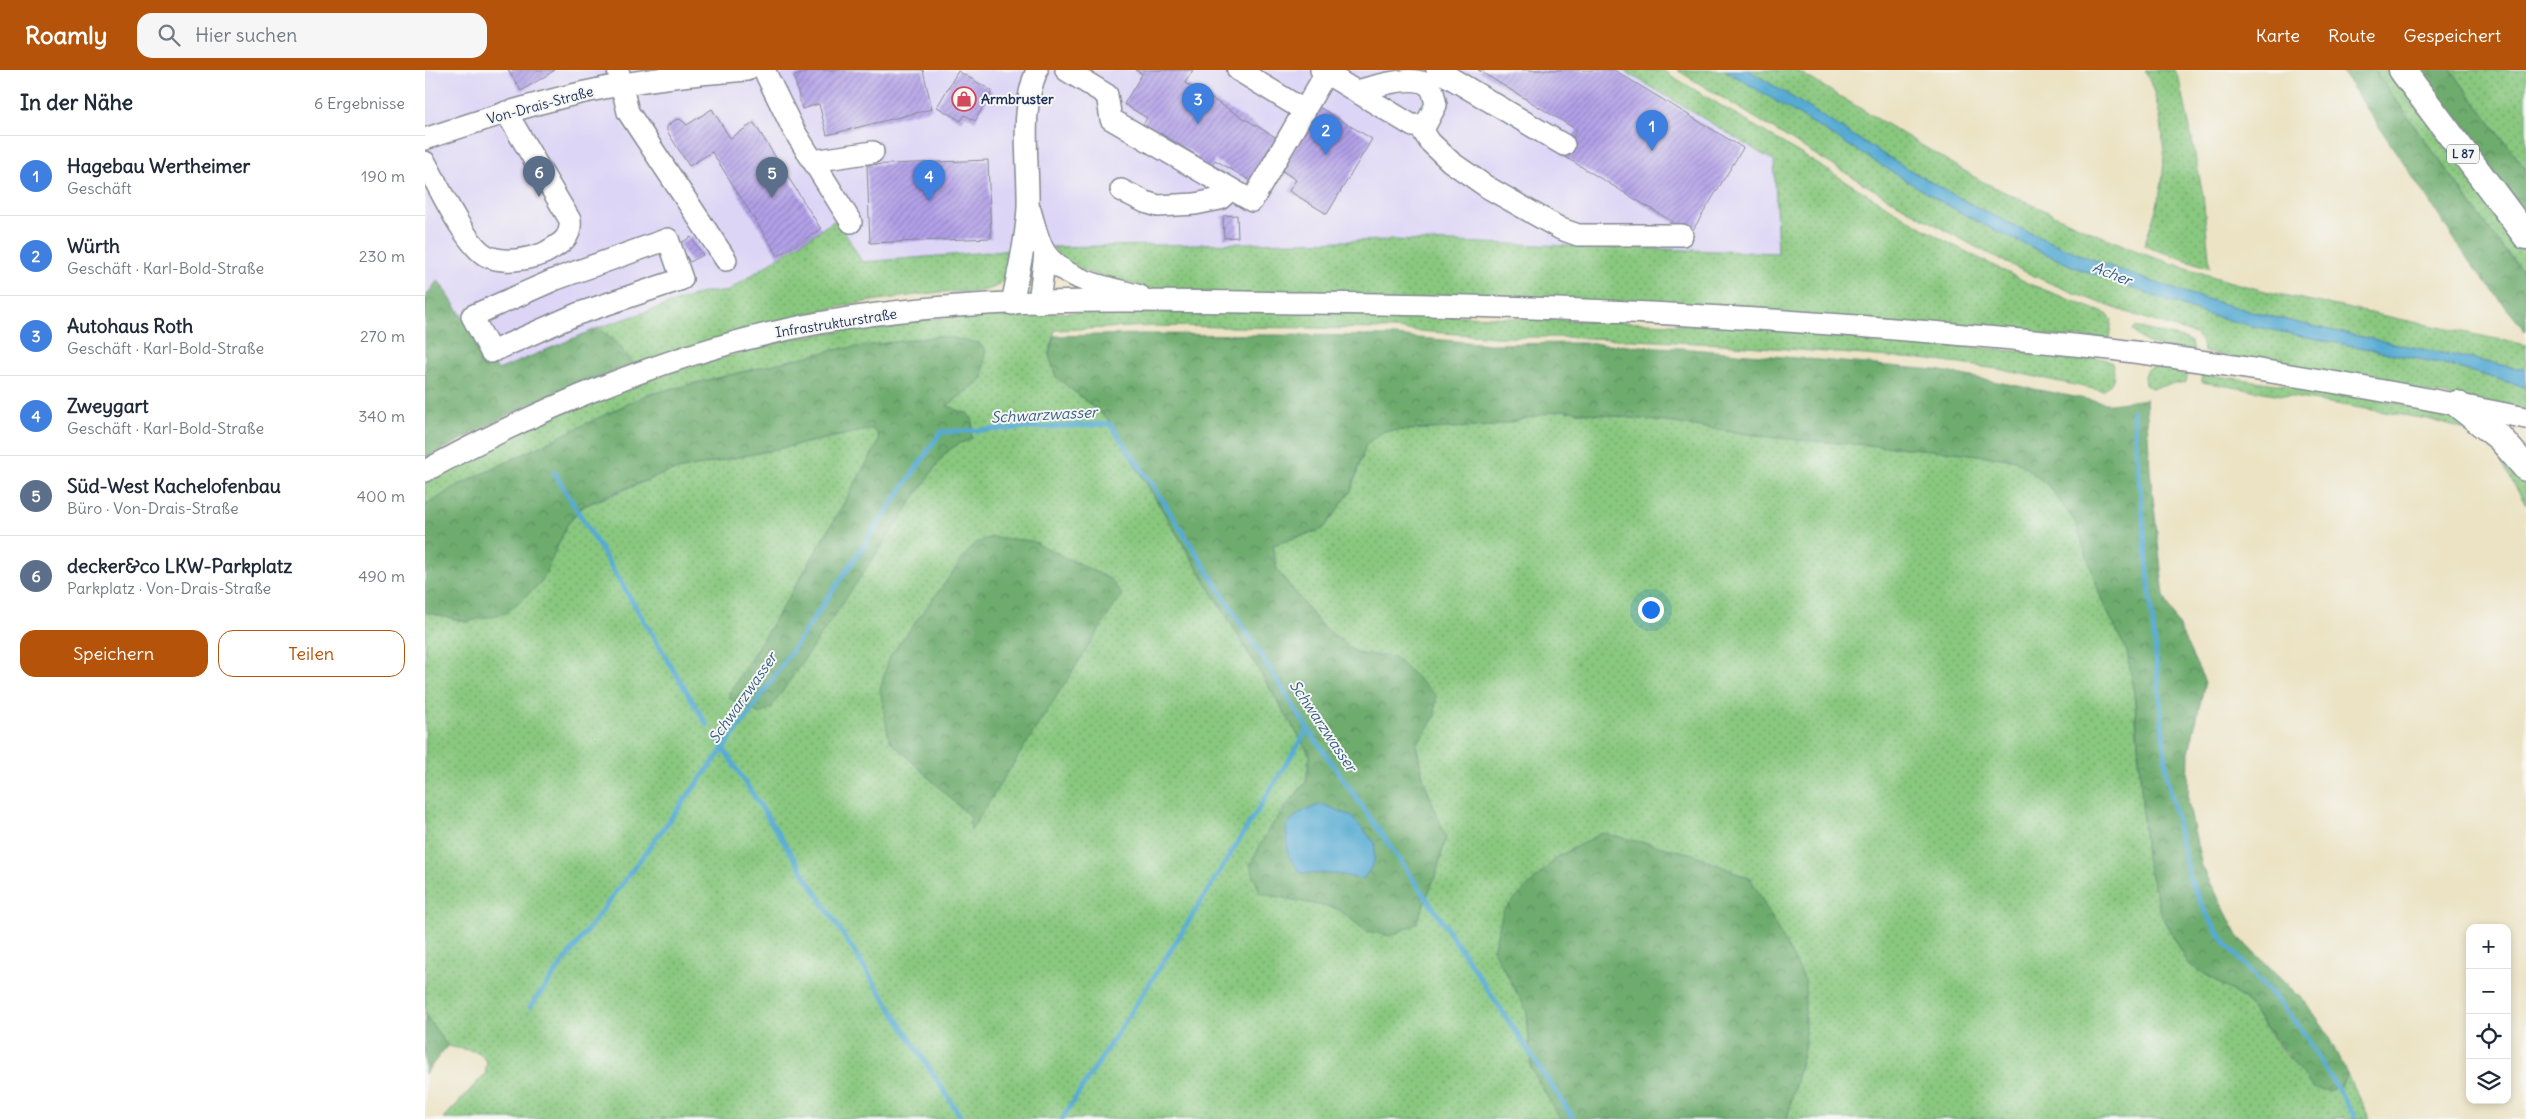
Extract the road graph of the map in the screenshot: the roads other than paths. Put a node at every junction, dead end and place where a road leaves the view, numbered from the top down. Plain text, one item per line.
1 (747, 70) edge
2 (764, 70) edge
3 (1037, 70) edge
4 (1066, 70) edge
5 (1238, 70) edge
6 (1437, 70) edge
7 (2402, 70) edge
8 (1323, 72) edge
9 (620, 78) edge
10 (1356, 91) junction
11 (1305, 111) junction
12 (506, 112) junction
13 (1419, 125) junction
14 (425, 139) edge
15 (1564, 145) dead end
16 (873, 152) dead end
17 (813, 161) junction
18 (425, 162) edge
19 (1231, 189) junction
20 (1121, 190) dead end
21 (1028, 205) junction
22 (851, 222) dead end
23 (1682, 235) dead end
24 (2526, 236) edge
25 (1045, 253) junction
26 (543, 254) junction
27 (726, 260) dead end
28 (556, 279) junction
29 (1039, 303) junction
30 (1163, 303) junction
31 (1012, 304) junction
32 (2457, 404) junction
33 (2526, 418) edge
34 (2526, 468) edge
35 (425, 472) edge

1 - 9 street, Von-Drais-Straße
2 - 17 street
3 - 21 street
4 - 19 street
5 - 11 street
6 - 15 street
7 - 24 main road, L 87
8 - 10 street
8 - 11 street
9 - 12 street, Von-Drais-Straße
9 - 27 street
10 - 13 street
10 - 13 street
11 - 19 street
12 - 14 street, Von-Drais-Straße
12 - 26 street
13 - 23 street
16 - 17 street
17 - 22 street
18 - 26 street
19 - 20 street
21 - 25 street
21 - 31 street
25 - 29 street
25 - 30 street
26 - 28 street
28 - 28 street
29 - 30 street, Infrastrukturstraße
29 - 31 street, Infrastrukturstraße
30 - 32 street, Infrastrukturstraße
31 - 35 street, Infrastrukturstraße
32 - 33 street, Infrastrukturstraße
32 - 34 main road

